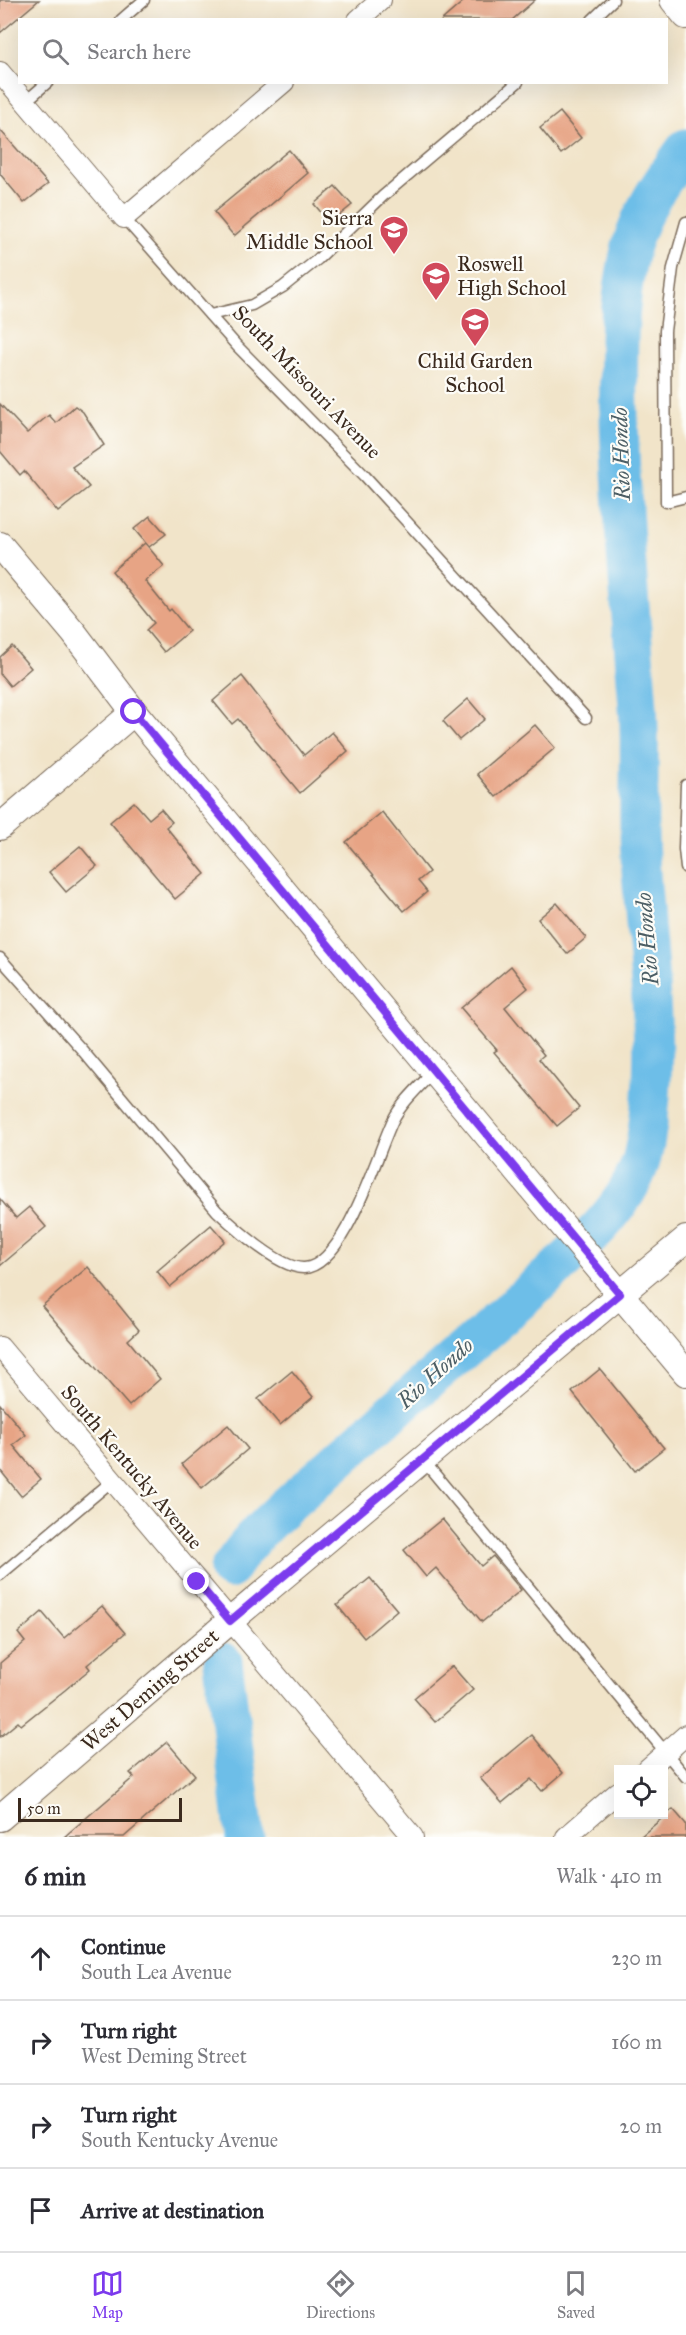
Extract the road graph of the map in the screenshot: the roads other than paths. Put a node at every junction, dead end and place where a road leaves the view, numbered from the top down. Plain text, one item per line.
1 (144, 0) edge
2 (381, 0) edge
3 (613, 0) edge
4 (673, 0) edge
5 (686, 16) edge
6 (124, 18) edge
7 (360, 18) edge
8 (594, 18) edge
9 (0, 72) edge
10 (46, 84) edge
11 (282, 84) edge
12 (516, 84) edge
13 (25, 102) junction
14 (124, 218) junction
15 (686, 222) edge
16 (210, 315) junction
17 (686, 497) edge
18 (0, 545) edge
19 (134, 712) junction
20 (586, 718) dead end
21 (686, 785) edge
22 (0, 827) edge
23 (686, 867) edge
24 (0, 958) edge
25 (434, 1071) junction
26 (686, 1239) edge
27 (620, 1294) junction
28 (0, 1347) edge
29 (686, 1372) edge
30 (423, 1460) junction
31 (112, 1481) junction
32 (0, 1575) edge
33 (230, 1621) junction
34 (686, 1735) edge
35 (665, 1753) junction
36 (652, 1765) edge
37 (686, 1777) edge
38 (614, 1795) edge
39 (0, 1818) edge
40 (413, 1837) edge
41 (566, 1837) edge

1 - 6 lane
2 - 7 street
3 - 8 lane
4 - 5 street
9 - 13 street, South Missouri Avenue
10 - 13 lane
11 - 14 street
12 - 16 lane
13 - 14 street, South Missouri Avenue
14 - 16 lane, South Missouri Avenue
15 - 17 lane
16 - 20 lane, South Missouri Avenue
18 - 19 street
19 - 22 street
19 - 25 street
21 - 23 lane
24 - 25 lane
25 - 27 street
26 - 27 street, West Deming Street
27 - 29 street
27 - 30 street, West Deming Street
28 - 31 street, South Kentucky Avenue
30 - 33 street, West Deming Street
30 - 35 lane
31 - 32 lane
31 - 33 street, South Kentucky Avenue
33 - 39 street, West Deming Street
33 - 40 street, South Kentucky Avenue
34 - 35 street
35 - 36 street
35 - 37 lane
38 - 41 street

